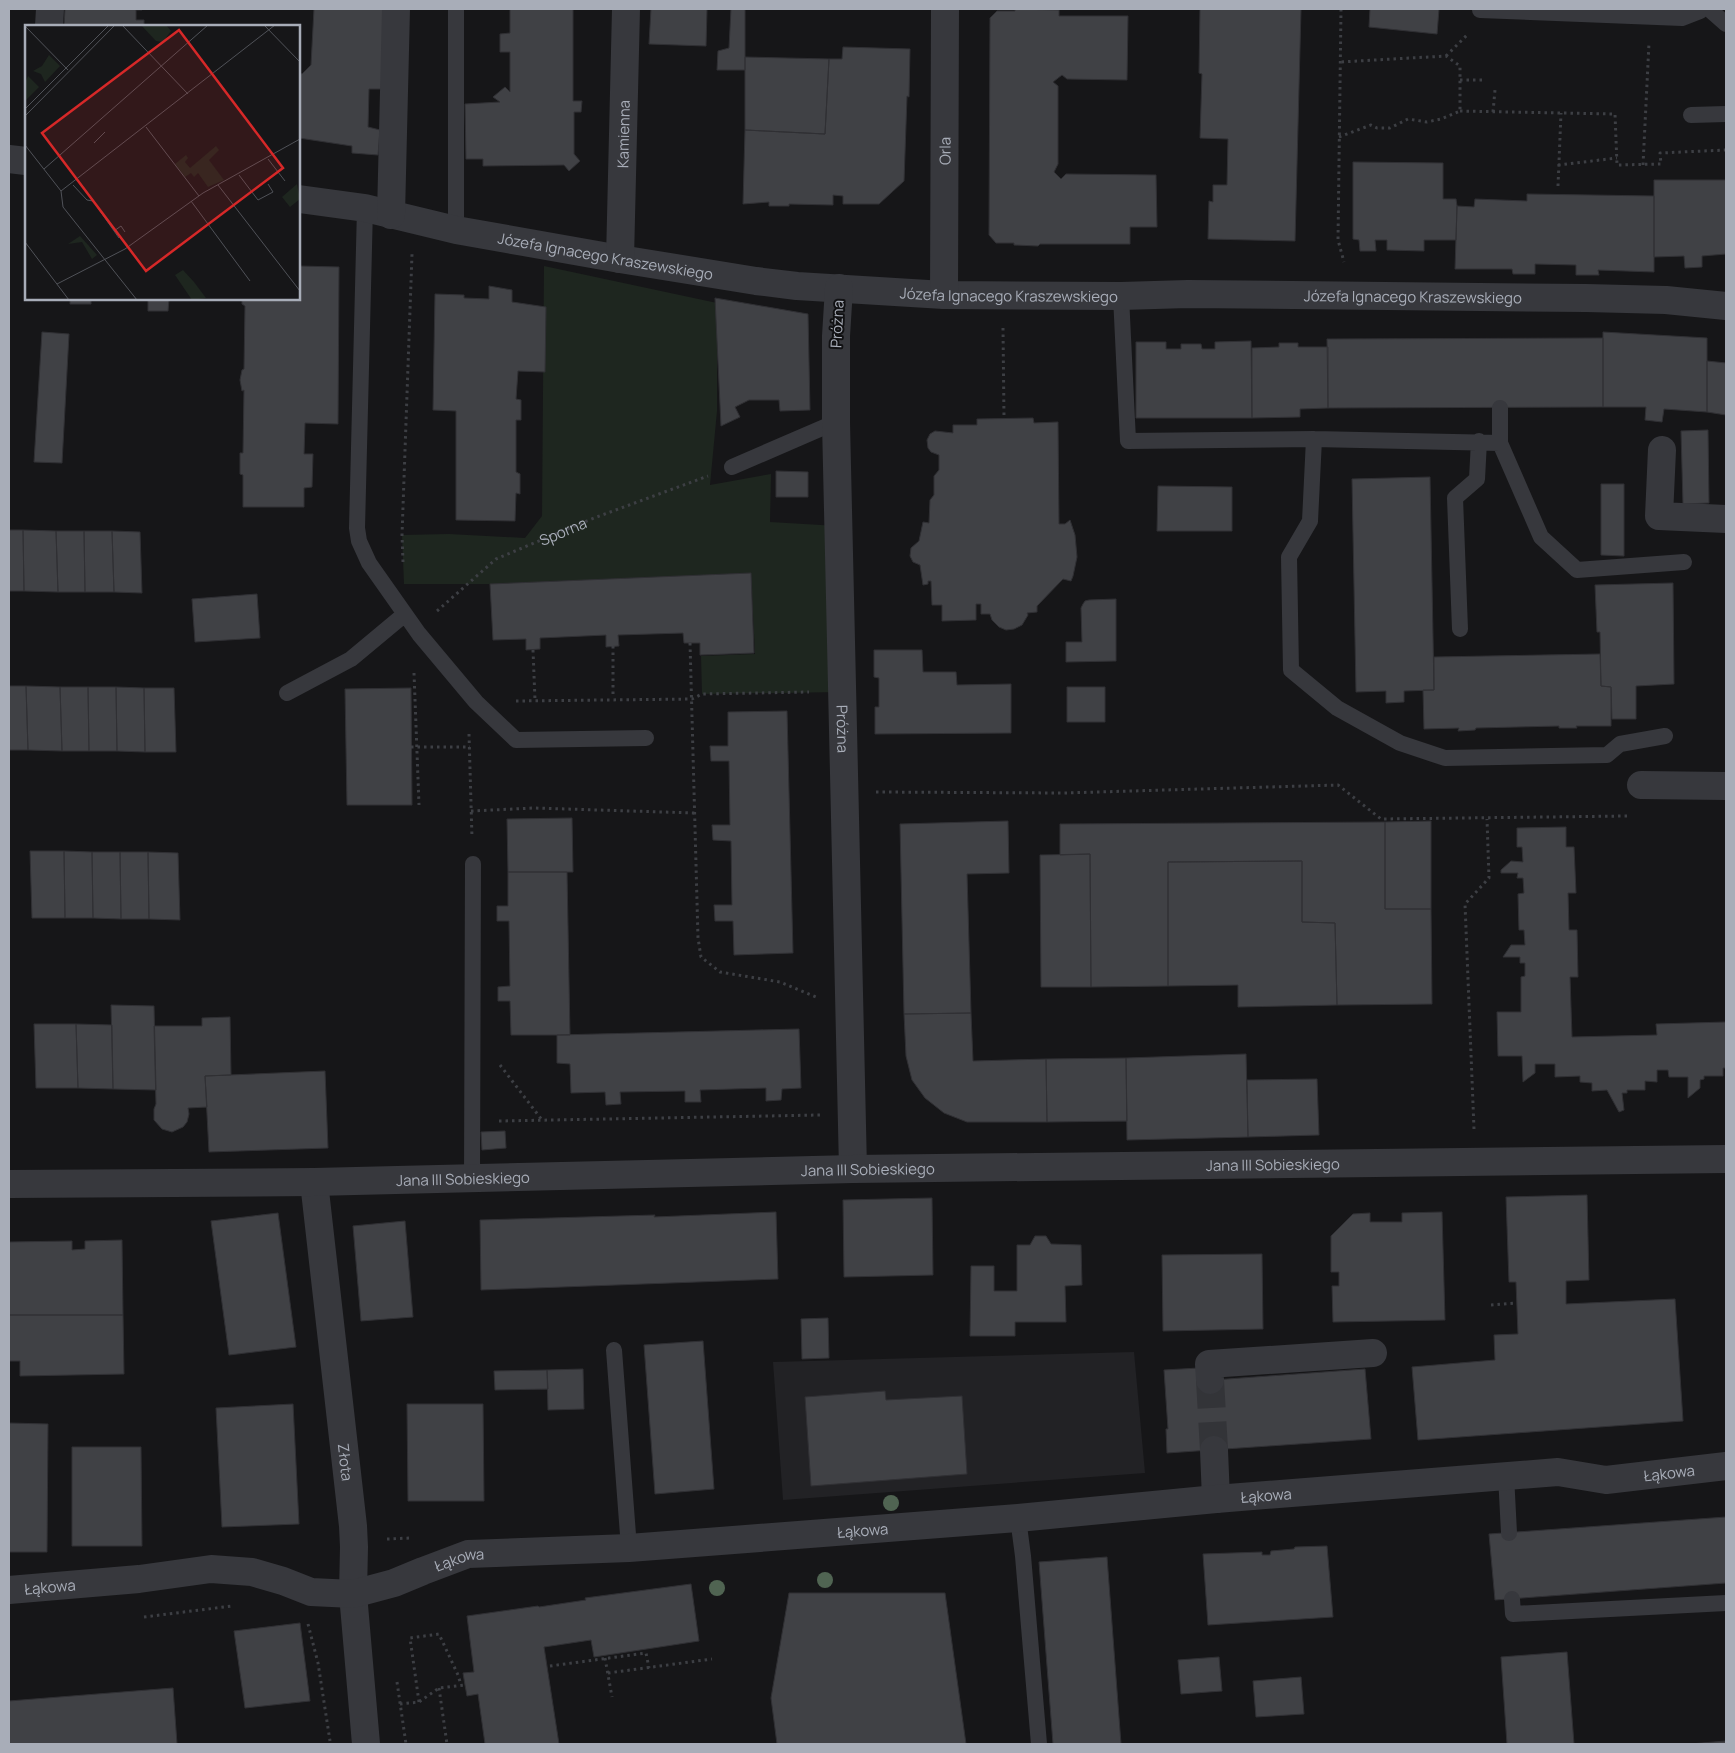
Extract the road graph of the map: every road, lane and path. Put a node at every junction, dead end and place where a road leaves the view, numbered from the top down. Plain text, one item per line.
1 (50, 9) edge
2 (396, 9) edge
3 (456, 9) edge
4 (626, 9) edge
5 (945, 9) edge
6 (1341, 9) edge
7 (1702, 9) edge
8 (1709, 9) edge
9 (1480, 10) dead end
10 (1651, 17) junction
11 (1726, 24) edge
12 (49, 25) edge
13 (1340, 62) junction
14 (1460, 80) junction
15 (1482, 80) dead end
16 (1495, 90) dead end
17 (1460, 112) junction
18 (1493, 112) junction
19 (1560, 113) junction
20 (1726, 114) edge
21 (1691, 115) dead end
22 (1339, 137) junction
23 (1726, 150) edge
24 (1617, 158) junction
25 (9, 159) edge
26 (25, 161) edge
27 (1558, 164) junction
28 (1643, 164) junction
29 (1558, 186) dead end
30 (300, 198) edge
31 (364, 208) junction
32 (402, 217) junction
33 (456, 230) junction
34 (620, 259) junction
35 (839, 288) junction
36 (944, 295) junction
37 (1121, 296) junction
38 (1363, 296) junction
39 (1726, 306) edge
40 (1003, 324) dead end
41 (1500, 408) dead end
42 (1004, 418) dead end
43 (836, 422) junction
44 (1314, 440) junction
45 (1479, 441) junction
46 (1500, 443) junction
47 (1662, 450) dead end
48 (732, 467) joint
49 (1726, 519) edge
50 (1684, 562) dead end
51 (403, 564) dead end
52 (405, 614) junction
53 (1460, 629) dead end
54 (419, 634) junction
55 (690, 643) dead end
56 (613, 646) dead end
57 (533, 650) dead end
58 (842, 692) junction
59 (287, 693) dead end
60 (613, 698) junction
61 (692, 698) junction
62 (535, 700) junction
63 (509, 701) dead end
64 (1665, 736) dead end
65 (646, 738) dead end
66 (411, 747) dead end
67 (418, 747) junction
68 (470, 747) dead end
69 (1641, 785) dead end
70 (1726, 786) edge
71 (869, 798) dead end
72 (419, 804) dead end
73 (472, 811) dead end
74 (695, 813) junction
75 (1637, 816) dead end
76 (1487, 819) junction
77 (473, 864) dead end
78 (849, 1011) junction
79 (473, 1029) junction
80 (851, 1114) junction
81 (543, 1120) junction
82 (472, 1121) junction
83 (1726, 1159) edge
84 (1475, 1163) junction
85 (853, 1169) junction
86 (472, 1179) junction
87 (314, 1182) junction
88 (9, 1184) edge
89 (1516, 1303) dead end
90 (1491, 1305) dead end
91 (614, 1350) dead end
92 (1374, 1353) dead end
93 (1210, 1380) tunnel mouth
94 (1214, 1450) tunnel mouth
95 (1726, 1466) edge
96 (1506, 1475) junction
97 (1216, 1499) junction
98 (1018, 1518) junction
99 (353, 1526) junction
100 (1509, 1533) dead end
101 (418, 1537) dead end
102 (629, 1548) junction
103 (9, 1590) edge
104 (353, 1594) junction
105 (1512, 1599) dead end
106 (1726, 1603) edge
107 (242, 1605) dead end
108 (144, 1617) dead end
109 (306, 1617) dead end
110 (605, 1658) junction
111 (712, 1659) dead end
112 (550, 1666) dead end
113 (649, 1668) junction
114 (608, 1674) junction
115 (439, 1688) junction
116 (612, 1697) dead end
117 (419, 1702) junction
118 (400, 1704) dead end
119 (330, 1744) edge
120 (366, 1744) edge
121 (447, 1744) edge
122 (1039, 1744) edge

1 - 12 street
2 - 32 street
3 - 33 lane
4 - 34 street, Kamienna
5 - 36 street, Orla
6 - 13 path
7 - 10 lane
8 - 11 lane
9 - 10 lane
10 - 28 path
13 - 14 path
13 - 22 path
14 - 15 path
14 - 17 path
16 - 18 path
17 - 18 path
17 - 22 path
18 - 19 path
19 - 24 path
19 - 27 path
20 - 21 lane
22 - 38 path
23 - 28 path
24 - 27 path
24 - 28 path
25 - 26 street
27 - 29 path
30 - 31 street, Józefa Ignacego Kraszewskiego
31 - 32 street, Józefa Ignacego Kraszewskiego
31 - 52 lane
32 - 33 street, Józefa Ignacego Kraszewskiego
32 - 51 path
33 - 34 street, Józefa Ignacego Kraszewskiego
34 - 35 street, Józefa Ignacego Kraszewskiego
35 - 36 street, Józefa Ignacego Kraszewskiego
35 - 43 street, Próżna
36 - 37 street, Józefa Ignacego Kraszewskiego
37 - 38 street, Józefa Ignacego Kraszewskiego
37 - 44 lane
38 - 39 street, Józefa Ignacego Kraszewskiego
40 - 42 path
41 - 46 lane
43 - 48 lane
43 - 58 street, Próżna
44 - 45 lane
44 - 64 lane
45 - 46 lane
45 - 53 lane
46 - 50 lane
47 - 49 street
48 - 54 path, Sporna
52 - 54 lane
52 - 59 lane
54 - 65 lane
54 - 67 path
55 - 61 path
56 - 60 path
57 - 62 path
58 - 61 path
58 - 78 street, Próżna
60 - 61 path
60 - 62 path
61 - 74 path
62 - 63 path
66 - 67 path
67 - 68 path
67 - 72 path
69 - 70 street
71 - 76 path
73 - 74 path
74 - 78 path
75 - 76 path
76 - 84 path
77 - 79 lane
78 - 80 street, Próżna
79 - 81 path
79 - 82 lane
80 - 81 path
80 - 85 street, Próżna
81 - 82 path
82 - 86 lane
83 - 84 street, Jana III Sobieskiego
84 - 85 street, Jana III Sobieskiego
85 - 86 street, Jana III Sobieskiego
86 - 87 street, Jana III Sobieskiego
87 - 88 street, Jana III Sobieskiego
87 - 99 street, Złota
89 - 90 path
91 - 102 lane
92 - 93 street
94 - 97 street
95 - 96 street, Łąkowa
96 - 97 street, Łąkowa
96 - 100 lane
97 - 98 street, Łąkowa
98 - 102 street, Łąkowa
98 - 122 lane
99 - 101 path
99 - 104 street, Złota
102 - 104 street, Łąkowa
103 - 104 street, Łąkowa
104 - 120 street, Złota
105 - 106 lane
107 - 108 path
109 - 119 path
110 - 112 path
110 - 113 path
110 - 114 path
111 - 113 path
113 - 114 path
114 - 116 path
115 - 117 path
115 - 117 path
115 - 121 path
117 - 118 path

